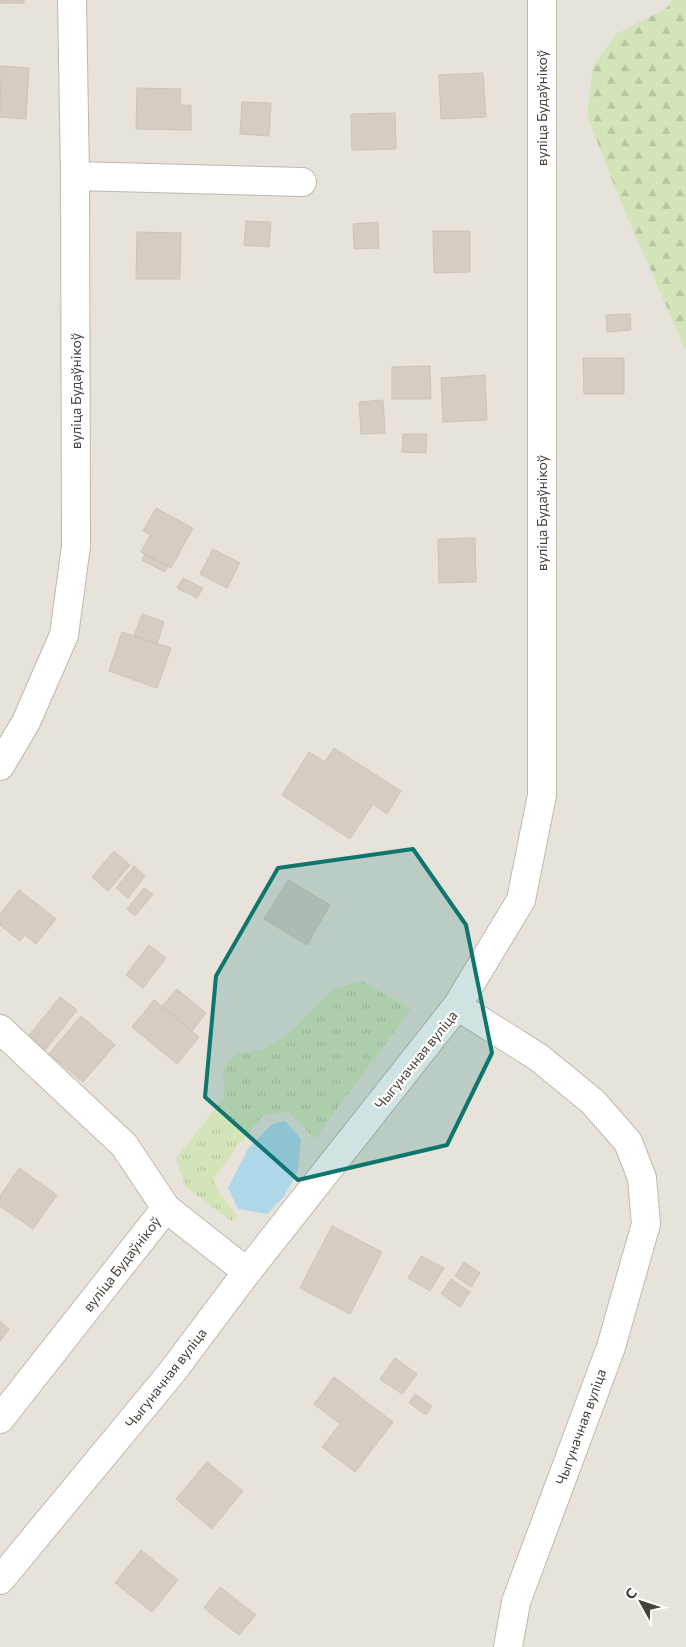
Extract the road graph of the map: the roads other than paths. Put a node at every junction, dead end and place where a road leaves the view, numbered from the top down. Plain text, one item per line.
1 (72, 0) edge
2 (542, 0) edge
3 (75, 176) junction
4 (302, 182) dead end
5 (0, 766) edge
6 (457, 1006) junction
7 (0, 1029) edge
8 (166, 1208) junction
9 (247, 1272) junction
10 (0, 1420) edge
11 (0, 1580) edge
12 (508, 1647) edge

1 - 3 street, вуліца Будаўнікоў
2 - 6 street, вуліца Будаўнікоў
3 - 4 street
3 - 5 street, вуліца Будаўнікоў
6 - 9 street, Чыгуначная вуліца
6 - 12 street, Чыгуначная вуліца
7 - 8 street, вуліца Будаўнікоў
8 - 9 street
8 - 10 street, вуліца Будаўнікоў
9 - 11 street, Чыгуначная вуліца

